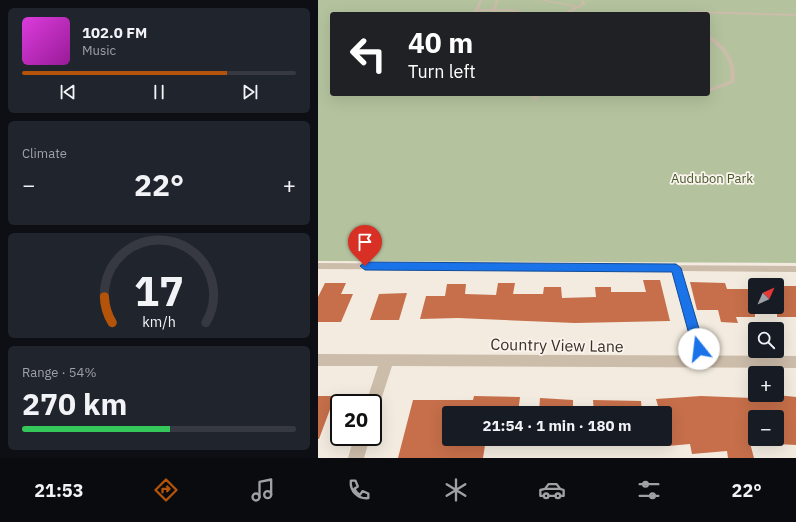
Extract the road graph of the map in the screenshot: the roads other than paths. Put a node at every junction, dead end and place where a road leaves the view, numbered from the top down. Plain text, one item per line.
1 (481, 0) edge
2 (497, 0) edge
3 (540, 0) edge
4 (557, 0) edge
5 (582, 0) edge
6 (552, 2) junction
7 (578, 7) junction
8 (477, 10) joint
9 (494, 12) edge
10 (568, 12) edge
11 (710, 13) edge
12 (796, 15) edge
13 (710, 38) edge
14 (710, 90) edge
15 (533, 96) edge
16 (536, 99) dead end
17 (318, 266) edge
18 (676, 268) junction
19 (796, 269) edge
20 (318, 360) edge
21 (387, 360) junction
22 (796, 362) edge
23 (703, 363) junction
24 (376, 394) edge
25 (359, 446) edge
26 (356, 458) edge

1 - 8 lane
2 - 9 lane
3 - 6 lane
4 - 6 lane
5 - 7 lane
6 - 7 lane
7 - 10 lane
8 - 9 lane
11 - 12 lane
13 - 14 lane
15 - 16 lane
17 - 18 lane
18 - 19 lane
18 - 23 lane
20 - 21 street, Country View Lane
21 - 23 street, Country View Lane
21 - 24 street
22 - 23 street, Country View Lane
25 - 26 street

